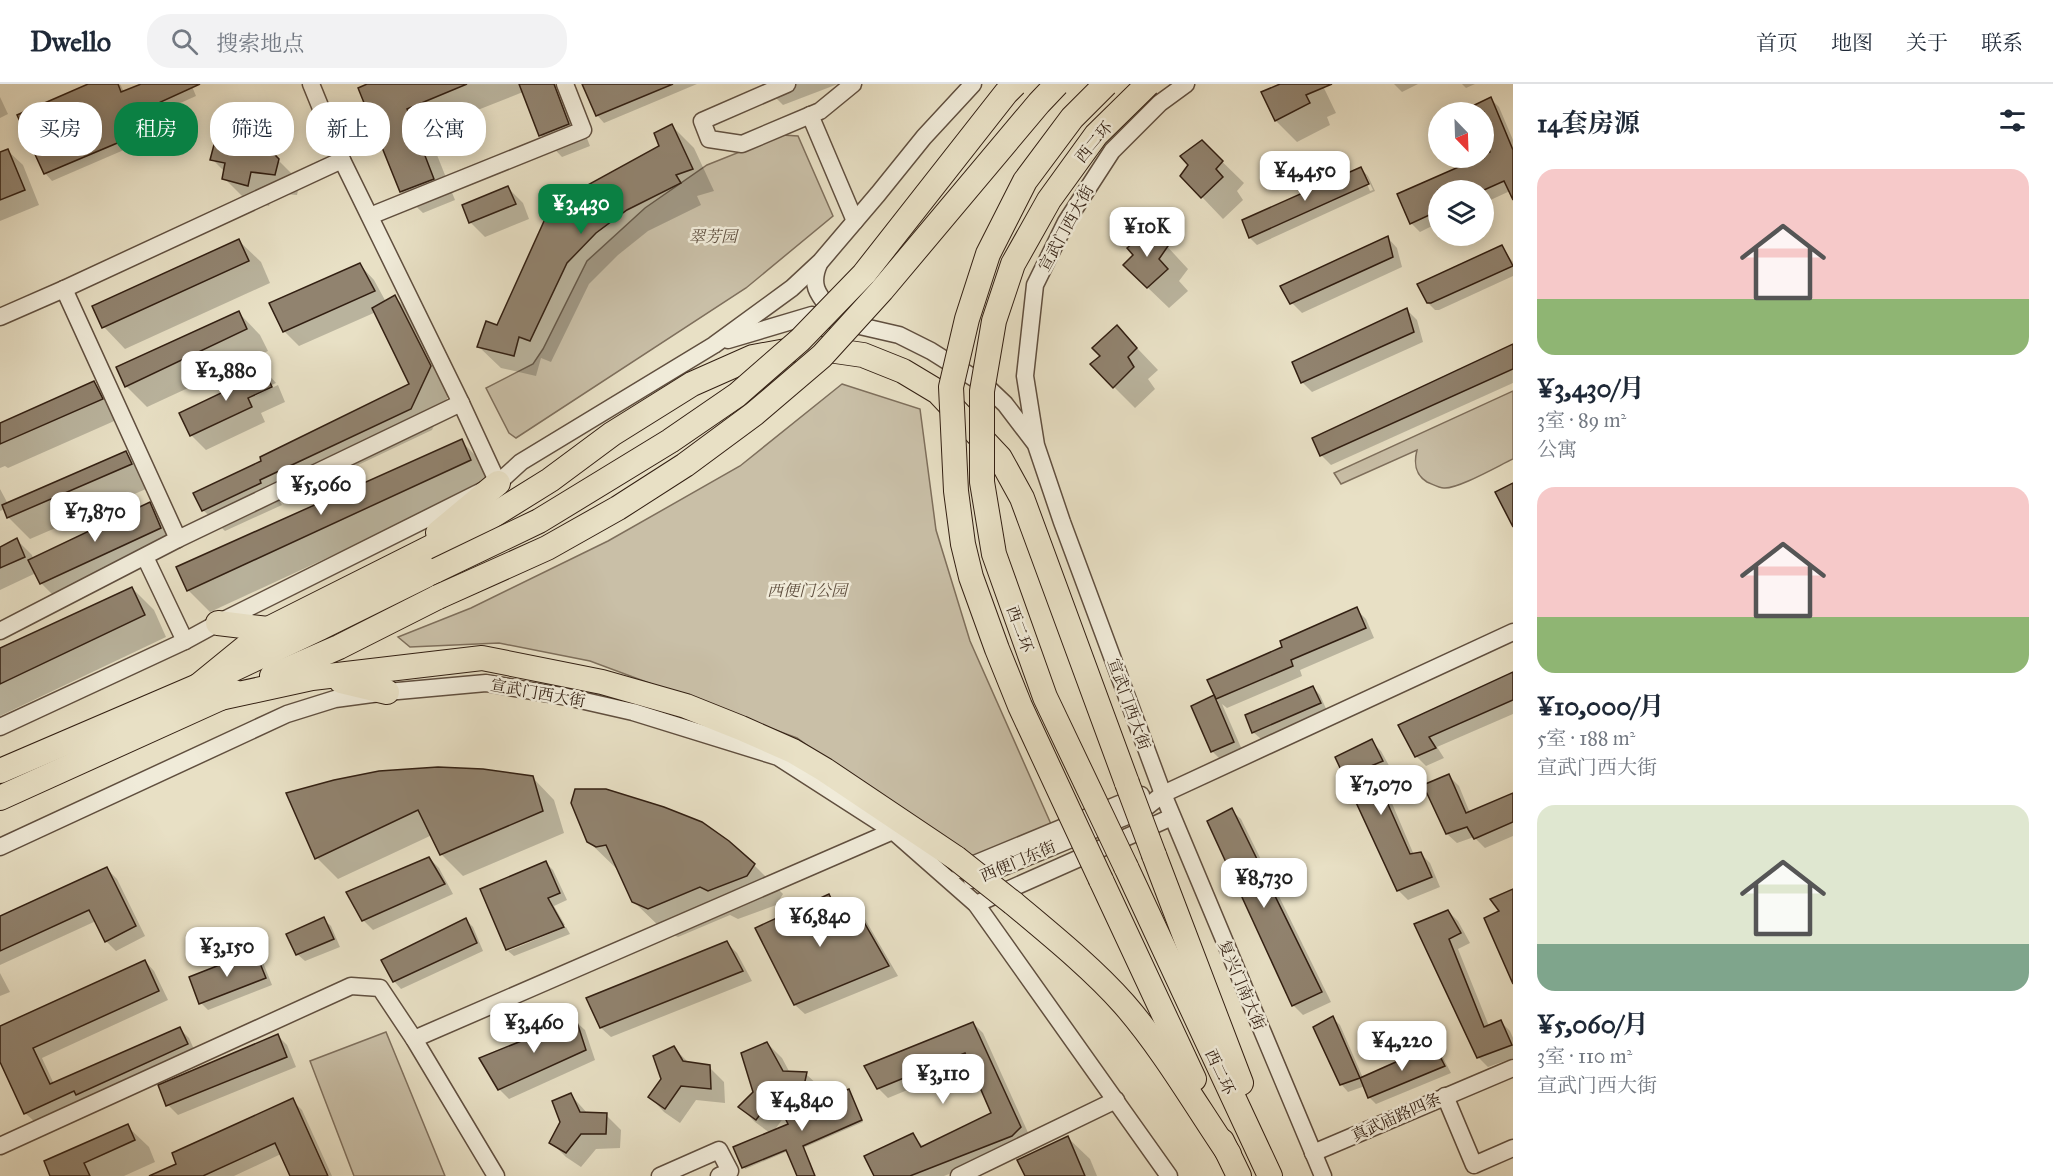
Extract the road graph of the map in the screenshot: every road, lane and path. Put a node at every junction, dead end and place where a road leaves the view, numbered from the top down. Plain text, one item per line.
1 (311, 84) edge
2 (565, 84) edge
3 (787, 84) edge
4 (853, 84) edge
5 (973, 84) edge
6 (1015, 84) edge
7 (1058, 84) edge
8 (1106, 84) edge
9 (1148, 84) edge
10 (1186, 84) edge
11 (810, 115) junction
12 (342, 160) junction
13 (370, 216) junction
14 (855, 221) junction
15 (821, 261) junction
16 (64, 289) junction
17 (0, 317) edge
18 (840, 321) junction
19 (714, 345) junction
20 (461, 403) junction
21 (1036, 445) junction
22 (498, 483) junction
23 (178, 539) junction
24 (145, 557) junction
25 (407, 560) junction
26 (218, 623) junction
27 (268, 629) junction
28 (0, 631) edge
29 (1513, 632) edge
30 (185, 641) junction
31 (312, 678) junction
32 (198, 686) junction
33 (387, 692) junction
34 (220, 699) junction
35 (0, 727) edge
36 (0, 771) edge
37 (1163, 795) junction
38 (0, 798) edge
39 (1172, 817) junction
40 (893, 831) junction
41 (0, 847) edge
42 (951, 883) junction
43 (976, 904) junction
44 (414, 1039) junction
45 (1513, 1068) edge
46 (1445, 1096) junction
47 (1116, 1100) junction
48 (0, 1146) edge
49 (1513, 1148) edge
50 (1313, 1153) junction
51 (1229, 1154) junction
52 (1269, 1175) edge
53 (496, 1176) edge
54 (660, 1176) edge
55 (719, 1176) edge
56 (959, 1176) edge
57 (1169, 1176) edge
58 (1239, 1176) edge
59 (1323, 1176) edge

1 - 12 street
2 - 13 street
3 - 11 street
4 - 11 street
5 - 14 street, 宣武门西大街
6 - 32 highway, bridge
7 - 34 highway, bridge
8 - 51 highway, 西二环, bridge
9 - 52 highway, 西二环, bridge
10 - 21 street, 宣武门西大街
11 - 14 street
12 - 13 street
12 - 16 street
13 - 20 street
14 - 15 street, 宣武门西大街
15 - 18 street
15 - 19 street, 宣武门西大街
16 - 17 street
16 - 23 street
18 - 19 street, 宣武门西大街
18 - 21 street, 宣武门西大街
19 - 22 street, 宣武门西大街
20 - 22 street
20 - 23 street
21 - 37 street, 宣武门西大街
22 - 25 highway
22 - 26 street, 宣武门西大街
23 - 24 street
24 - 28 street
24 - 30 street
25 - 27 highway
25 - 52 highway, bridge
26 - 27 highway
26 - 30 street, 宣武门西大街
27 - 32 highway
29 - 37 street, 西便门东街
30 - 35 street, 宣武门西大街
31 - 33 highway
31 - 34 highway
31 - 51 highway, bridge
32 - 36 highway
33 - 40 street, 宣武门西大街
33 - 41 street, 宣武门西大街
34 - 38 highway
37 - 39 street, 复兴门南大街
37 - 42 street, 西便门东街
39 - 43 street
39 - 50 street, 复兴门南大街
40 - 42 street, 宣武门西大街
40 - 44 street
42 - 43 street
43 - 47 street
44 - 48 street
44 - 53 street
45 - 46 street, 真武庙路四条
46 - 49 street
46 - 50 street, 真武庙路四条
47 - 56 street
47 - 57 street
50 - 59 street, 复兴门南大街
51 - 58 highway, 西二环
54 - 55 street

